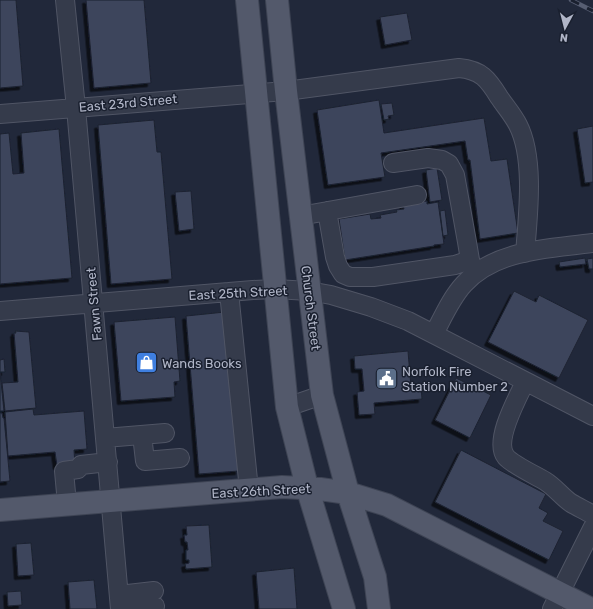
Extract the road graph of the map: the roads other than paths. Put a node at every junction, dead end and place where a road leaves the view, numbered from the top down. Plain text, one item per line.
1 (65, 0) edge
2 (247, 0) edge
3 (277, 0) edge
4 (286, 91) junction
5 (256, 93) junction
6 (76, 108) junction
7 (0, 114) edge
8 (394, 163) dead end
9 (417, 195) dead end
10 (328, 211) junction
11 (300, 216) junction
12 (593, 243) edge
13 (525, 253) junction
14 (473, 267) junction
15 (275, 289) junction
16 (309, 291) junction
17 (228, 292) junction
18 (94, 303) junction
19 (0, 311) edge
20 (434, 334) junction
21 (525, 382) junction
22 (322, 395) junction
23 (287, 407) junction
24 (593, 416) edge
25 (165, 433) dead end
26 (142, 435) junction
27 (106, 438) junction
28 (180, 458) dead end
29 (108, 462) junction
30 (307, 488) junction
31 (249, 490) junction
32 (348, 493) junction
33 (111, 501) junction
34 (67, 504) junction
35 (0, 510) edge
36 (593, 515) edge
37 (593, 527) edge
38 (155, 598) dead end
39 (556, 601) edge
40 (122, 604) edge
41 (344, 609) edge
42 (379, 609) edge
43 (591, 609) edge

1 - 6 street, Fawn Street
2 - 5 main road
3 - 4 main road, Church Street
4 - 5 street, East 23rd Street
4 - 11 main road, Church Street
4 - 13 street, East 23rd Street
5 - 6 street, East 23rd Street
5 - 15 main road
6 - 7 street, East 23rd Street
6 - 18 street, Fawn Street
8 - 14 street
9 - 10 street
10 - 11 street
10 - 14 street
11 - 16 main road, Church Street
12 - 13 street
13 - 14 street
14 - 20 street
15 - 16 street, East 25th Street
15 - 17 street, East 25th Street
15 - 23 main road
16 - 20 street, East 25th Street
16 - 22 main road, Church Street
17 - 18 street, East 25th Street
17 - 31 street
18 - 19 street, East 25th Street
18 - 27 street, Fawn Street
20 - 21 street, East 25th Street
21 - 24 street, East 25th Street
21 - 36 street
22 - 23 street
22 - 32 main road, Church Street
23 - 30 main road
25 - 26 street
26 - 27 street
26 - 28 street
27 - 29 street, Fawn Street
29 - 33 street, Fawn Street
29 - 34 street
30 - 31 main road, East 26th Street
30 - 32 main road, East 26th Street
30 - 41 main road
31 - 33 main road, East 26th Street
32 - 39 main road, East 26th Street
32 - 42 main road, Church Street
33 - 34 main road, East 26th Street
33 - 40 street, Fawn Street
34 - 35 main road, East 26th Street
37 - 39 street
38 - 40 street
39 - 43 main road, East 26th Street

